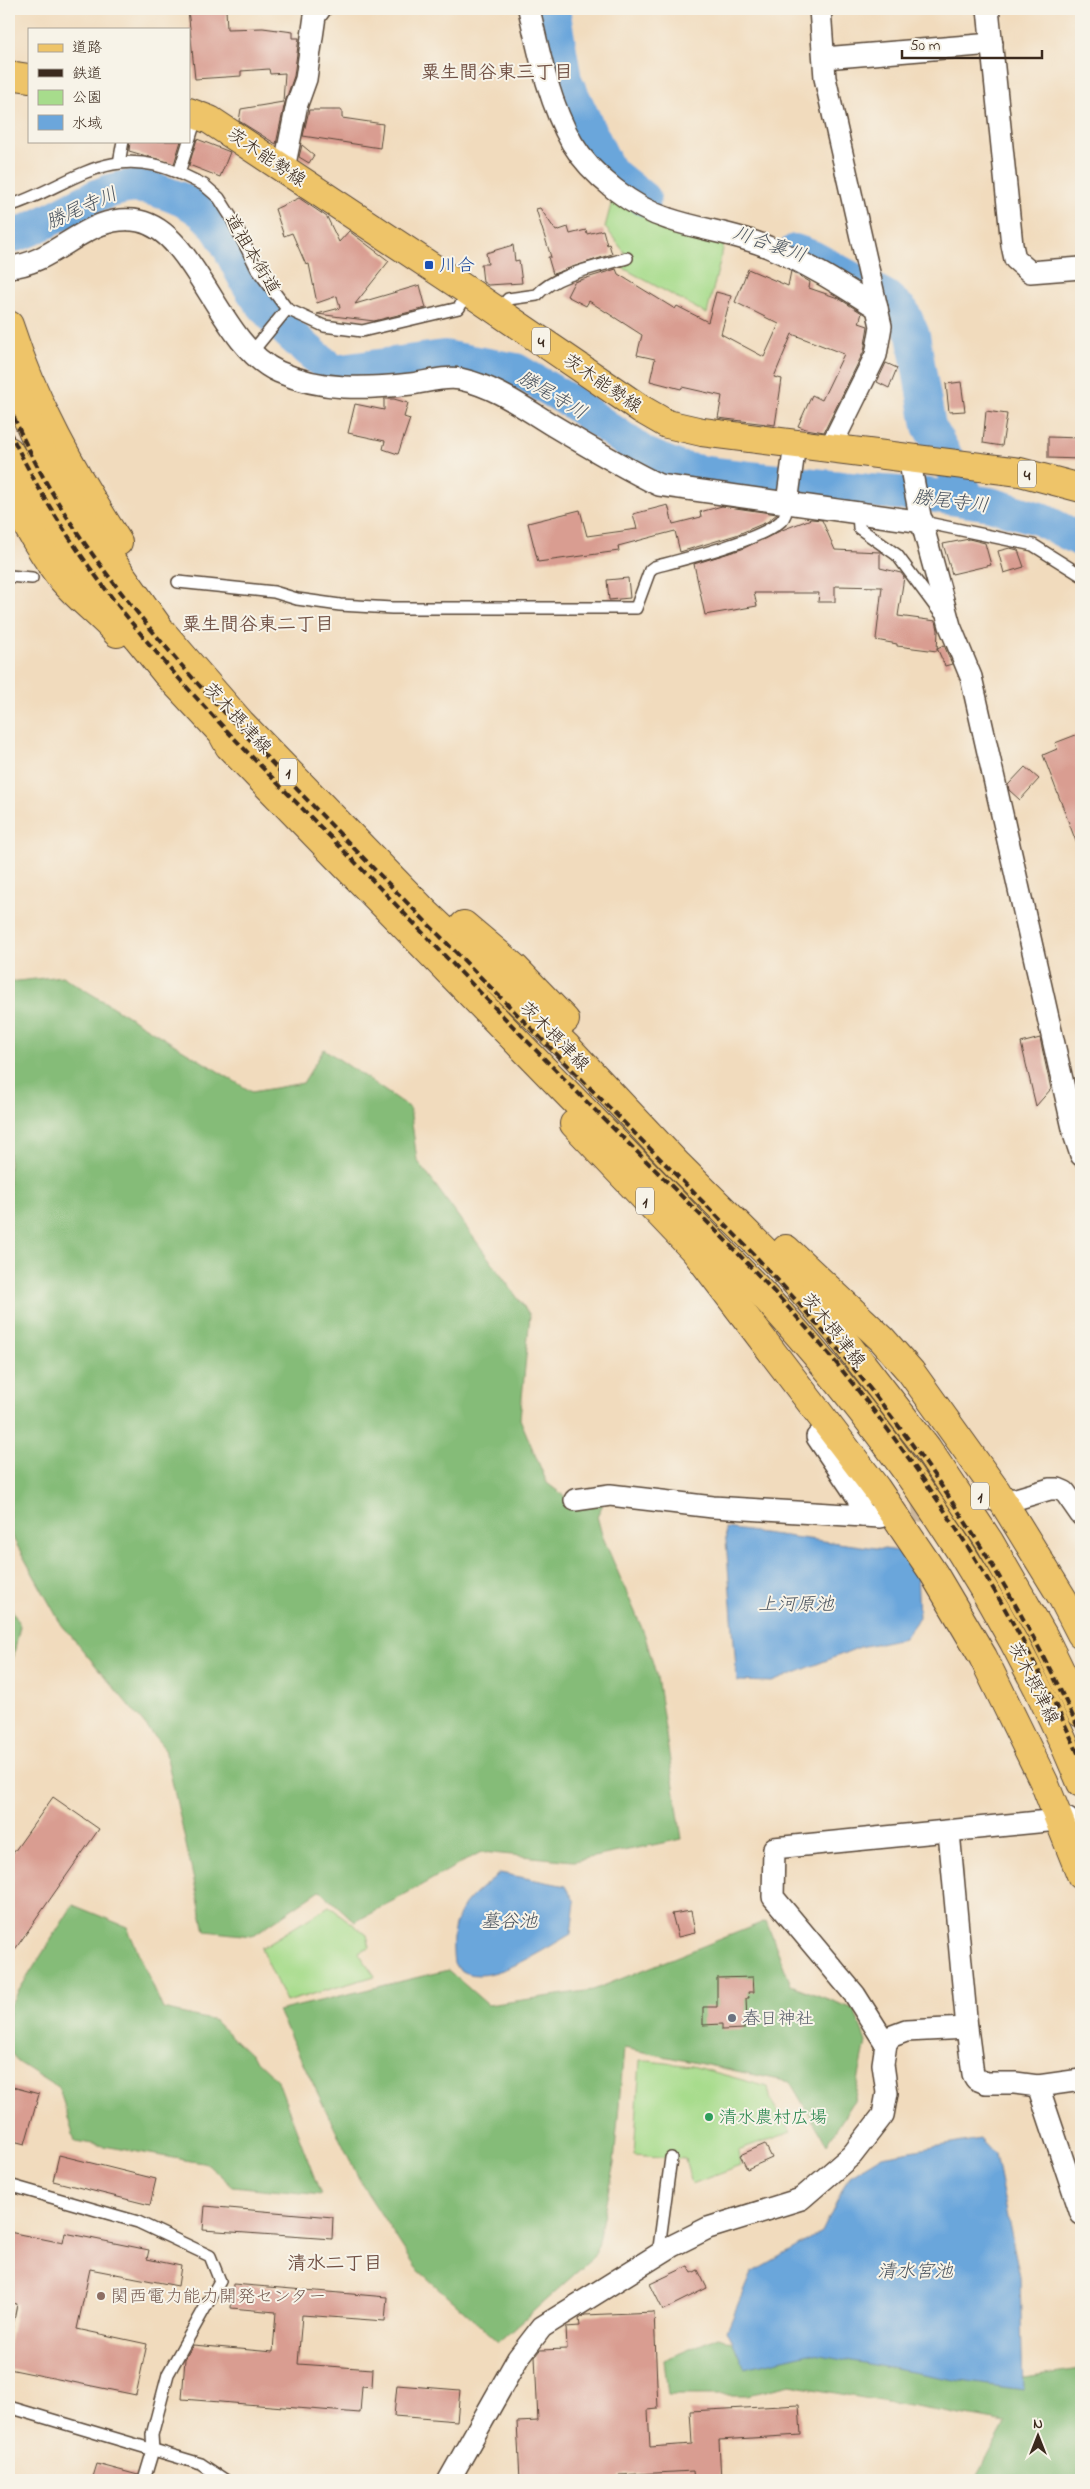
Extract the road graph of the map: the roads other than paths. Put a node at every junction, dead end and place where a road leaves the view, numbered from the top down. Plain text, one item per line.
1 (320, 9) edge
2 (529, 9) edge
3 (820, 9) edge
4 (988, 9) edge
5 (992, 44) junction
6 (824, 58) junction
7 (9, 75) edge
8 (28, 78) edge
9 (193, 114) edge
10 (190, 127) edge
11 (123, 142) edge
12 (186, 142) edge
13 (119, 163) junction
14 (284, 169) junction
15 (179, 173) junction
16 (9, 206) edge
17 (627, 258) dead end
18 (9, 267) edge
19 (1081, 268) edge
20 (468, 291) junction
21 (876, 305) junction
22 (286, 309) junction
23 (498, 311) junction
24 (9, 325) edge
25 (252, 352) junction
26 (9, 378) edge
27 (795, 444) junction
28 (830, 448) junction
29 (9, 451) edge
30 (918, 463) junction
31 (1081, 488) edge
32 (9, 493) edge
33 (787, 503) junction
34 (858, 514) junction
35 (921, 519) junction
36 (1081, 575) edge
37 (9, 576) edge
38 (32, 578) dead end
39 (178, 582) dead end
40 (92, 611) junction
41 (950, 626) junction
42 (229, 746) junction
43 (392, 851) junction
44 (498, 981) junction
45 (1072, 1085) edge
46 (1081, 1155) edge
47 (853, 1319) junction
48 (812, 1404) junction
49 (830, 1425) junction
50 (575, 1500) dead end
51 (998, 1500) junction
52 (1081, 1515) edge
53 (1081, 1634) edge
54 (1081, 1678) edge
55 (1041, 1696) junction
56 (1081, 1713) edge
57 (1081, 1783) edge
58 (1064, 1820) junction
59 (949, 1832) junction
60 (1081, 1875) edge
61 (967, 2028) junction
62 (886, 2044) junction
63 (1081, 2080) edge
64 (1038, 2086) junction
65 (671, 2158) dead end
66 (9, 2185) edge
67 (1081, 2214) edge
68 (658, 2255) junction
69 (9, 2407) edge
70 (153, 2450) junction
71 (144, 2480) edge
72 (225, 2480) edge
73 (449, 2480) edge

1 - 14 street
2 - 21 street
3 - 6 street
4 - 5 street
5 - 6 street
5 - 19 street
6 - 21 street
7 - 8 main road
9 - 10 lane
9 - 14 main road, 茨木能勢線 / 4
11 - 13 lane
12 - 15 lane
13 - 15 lane, 道祖本街道
13 - 16 lane, 道祖本街道
14 - 20 main road, 茨木能勢線 / 4
15 - 22 lane, 道祖本街道
17 - 23 lane
18 - 25 street
20 - 22 lane, 道祖本街道
20 - 23 main road, 茨木能勢線 / 4
21 - 28 street
22 - 25 lane
23 - 27 main road, 茨木能勢線 / 4
24 - 43 main road, 1
25 - 33 street
26 - 44 main road, 茨木摂津線 / 1
27 - 28 main road, 茨木能勢線 / 4
27 - 33 street
28 - 30 main road, 茨木能勢線 / 4
29 - 42 main road, 茨木摂津線 / 1
30 - 31 main road, 茨木能勢線 / 4
30 - 35 street
32 - 40 main road
33 - 34 street
33 - 39 lane
34 - 35 street
34 - 41 lane
35 - 36 lane
35 - 41 street
37 - 38 lane
40 - 42 main road
40 - 48 main road, 1
41 - 45 street
42 - 55 main road, 茨木摂津線 / 1
43 - 44 main road, 1
43 - 47 main road, 1
44 - 56 main road, 茨木摂津線 / 1
45 - 46 street
47 - 51 main road, 1
47 - 54 main road, 1
48 - 49 main road, 1
48 - 55 main road, 1
49 - 50 street
49 - 58 main road, 1
51 - 52 street
51 - 53 main road, 1
55 - 57 main road, 茨木摂津線 / 1
58 - 59 street
58 - 60 main road, 1
59 - 61 street
59 - 62 street
61 - 62 street
61 - 64 street
62 - 68 street
63 - 64 street
64 - 67 street
65 - 68 lane
66 - 70 lane
68 - 73 street
69 - 70 lane
70 - 71 lane
70 - 72 lane

